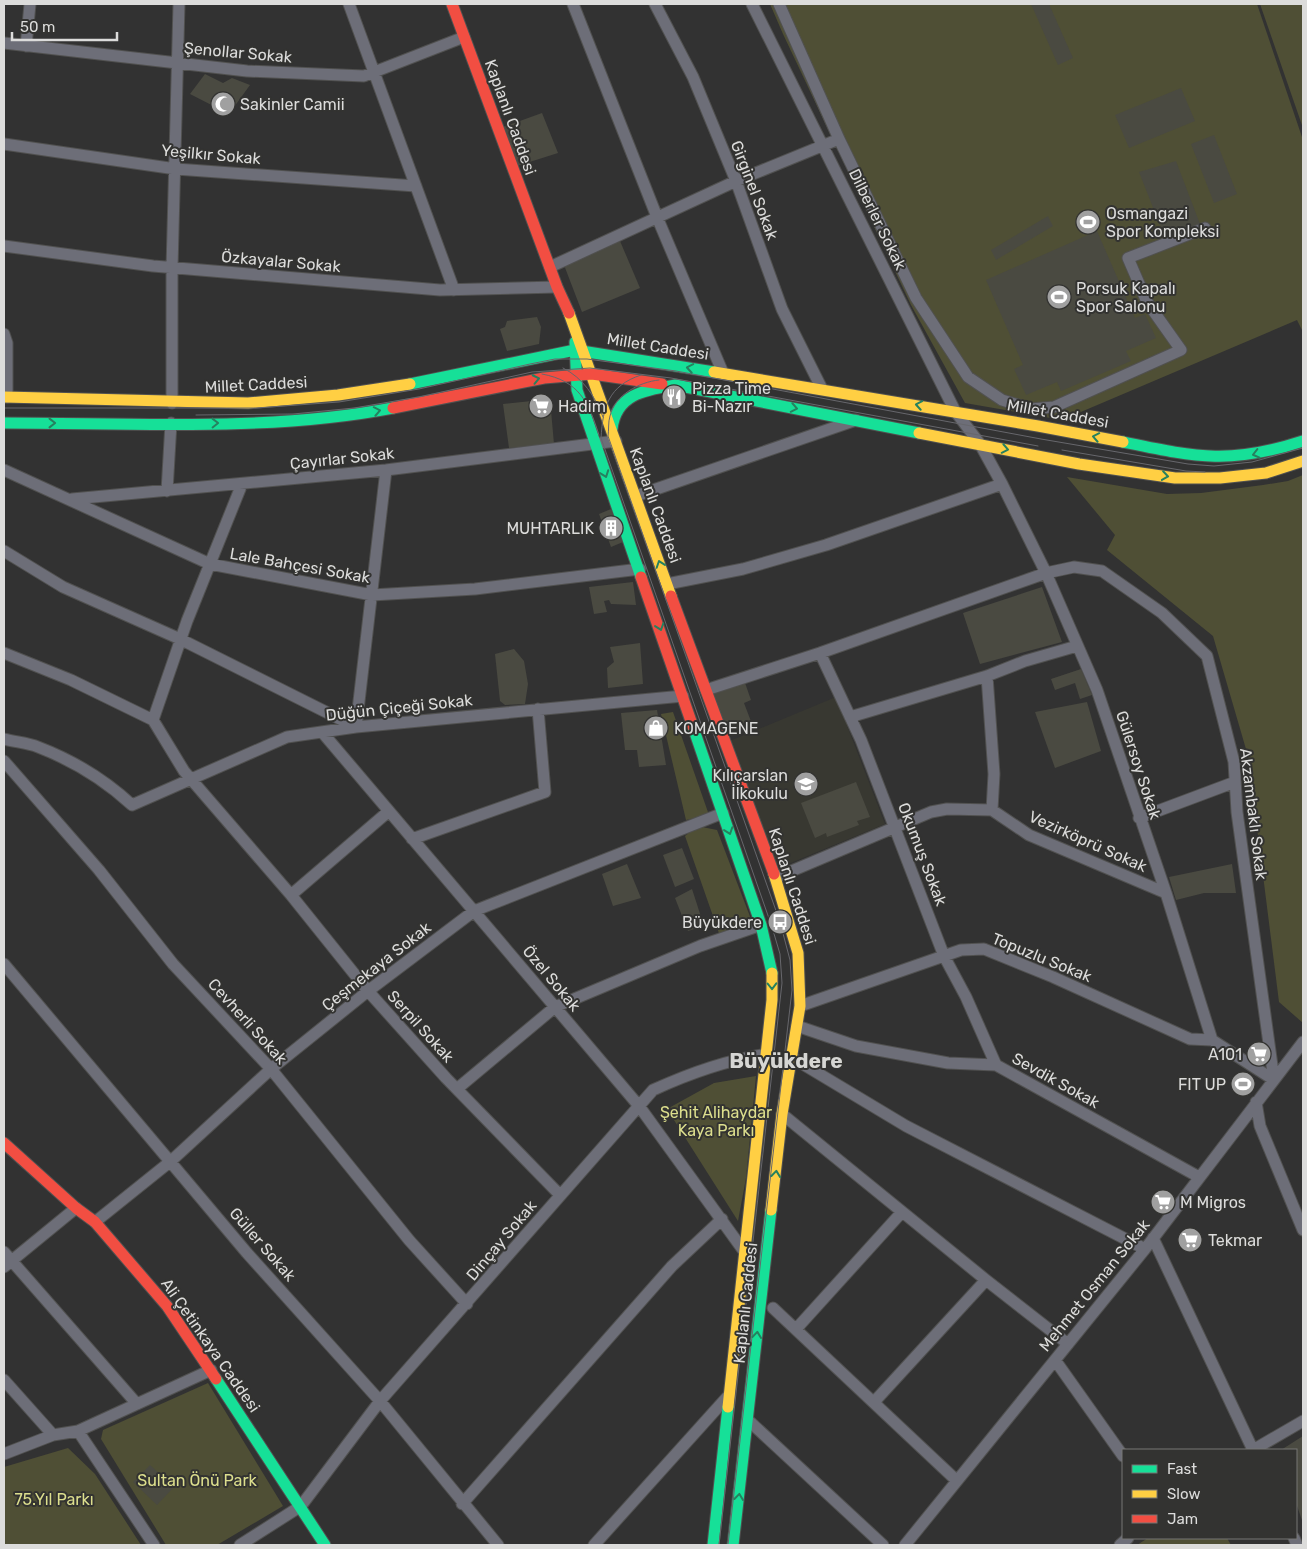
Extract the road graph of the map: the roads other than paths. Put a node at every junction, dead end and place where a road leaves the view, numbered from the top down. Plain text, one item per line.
1 (30, 4) edge
2 (179, 4) edge
3 (349, 4) edge
4 (453, 4) edge
5 (573, 4) edge
6 (655, 4) edge
7 (752, 4) edge
8 (780, 4) edge
9 (464, 37) junction
10 (4, 43) edge
11 (26, 46) junction
12 (178, 64) junction
13 (374, 73) junction
14 (839, 139) junction
15 (4, 144) edge
16 (824, 146) junction
17 (176, 169) junction
18 (736, 181) junction
19 (416, 186) junction
20 (657, 217) junction
21 (1205, 228) dead end
22 (4, 246) edge
23 (550, 267) junction
24 (172, 268) junction
25 (557, 287) junction
26 (454, 290) junction
27 (4, 334) edge
28 (580, 351) junction
29 (723, 373) junction
30 (576, 374) junction
31 (592, 374) junction
32 (676, 385) junction
33 (822, 389) junction
34 (6, 397) edge
35 (172, 403) junction
36 (955, 412) junction
37 (857, 420) junction
38 (4, 423) edge
39 (171, 423) junction
40 (612, 429) junction
41 (616, 441) junction
42 (1303, 441) edge
43 (980, 444) junction
44 (595, 445) junction
45 (1303, 461) edge
46 (4, 470) edge
47 (386, 470) junction
48 (242, 484) junction
49 (1002, 484) junction
50 (167, 491) junction
51 (636, 496) junction
52 (70, 499) junction
53 (4, 551) edge
54 (210, 564) junction
55 (640, 569) junction
56 (1046, 573) junction
57 (667, 584) junction
58 (372, 595) junction
59 (180, 639) junction
60 (1077, 646) junction
61 (4, 653) edge
62 (820, 653) junction
63 (987, 676) junction
64 (706, 690) junction
65 (683, 696) junction
66 (538, 709) junction
67 (850, 716) junction
68 (153, 720) junction
69 (356, 727) junction
70 (322, 732) junction
71 (4, 739) edge
72 (4, 761) edge
73 (191, 778) junction
74 (1235, 782) junction
75 (992, 810) junction
76 (389, 811) junction
77 (723, 813) junction
78 (1139, 818) junction
79 (895, 826) junction
80 (412, 839) junction
81 (776, 878) junction
82 (1166, 893) junction
83 (291, 895) junction
84 (474, 911) junction
85 (761, 925) junction
86 (944, 956) junction
87 (4, 964) edge
88 (368, 991) junction
89 (800, 1006) junction
90 (555, 1007) junction
91 (797, 1026) junction
92 (1212, 1040) junction
93 (1303, 1042) edge
94 (767, 1054) junction
95 (791, 1058) junction
96 (996, 1066) junction
97 (270, 1069) junction
98 (1274, 1080) junction
99 (458, 1088) junction
100 (1256, 1102) junction
101 (639, 1106) junction
102 (782, 1114) junction
103 (4, 1143) edge
104 (171, 1161) junction
105 (1199, 1177) junction
106 (560, 1195) junction
107 (76, 1208) junction
108 (902, 1212) junction
109 (722, 1219) junction
110 (95, 1222) junction
111 (1303, 1230) edge
112 (1153, 1238) junction
113 (1145, 1249) junction
114 (746, 1254) junction
115 (6, 1260) edge
116 (986, 1280) junction
117 (467, 1304) junction
118 (773, 1308) dead end
119 (797, 1328) junction
120 (1068, 1344) junction
121 (1055, 1360) junction
122 (211, 1370) junction
123 (4, 1380) edge
124 (729, 1395) junction
125 (380, 1401) junction
126 (874, 1402) junction
127 (137, 1404) junction
128 (748, 1420) junction
129 (1303, 1420) edge
130 (78, 1431) junction
131 (53, 1435) junction
132 (1253, 1449) edge
133 (1255, 1449) edge
134 (4, 1454) edge
135 (1122, 1455) edge
136 (956, 1480) junction
137 (462, 1504) junction
138 (301, 1506) junction
139 (154, 1545) edge
140 (240, 1545) edge
141 (325, 1545) edge
142 (498, 1545) edge
143 (594, 1545) edge
144 (713, 1545) edge
145 (733, 1545) edge
146 (882, 1545) edge
147 (905, 1545) edge

1 - 11 street
2 - 12 street
3 - 13 street
4 - 9 main road, Kaplanlı Caddesi
5 - 20 street
6 - 18 street, Girginel Sokak
7 - 16 street, Dilberler Sokak
8 - 14 street
9 - 13 street, Şenollar Sokak
9 - 23 main road, Kaplanlı Caddesi
10 - 11 street, Şenollar Sokak
11 - 12 street, Şenollar Sokak
12 - 13 street, Şenollar Sokak
12 - 17 street
13 - 19 street
14 - 16 street
14 - 21 street
15 - 17 street, Yeşilkır Sokak
16 - 18 street
16 - 36 street, Dilberler Sokak
17 - 19 street, Yeşilkır Sokak
17 - 24 street
18 - 20 street
18 - 33 street, Girginel Sokak
19 - 26 street
20 - 23 street
20 - 29 street
22 - 24 street, Özkayalar Sokak
23 - 25 main road, Kaplanlı Caddesi
24 - 26 street, Özkayalar Sokak
24 - 35 street
25 - 26 street, Özkayalar Sokak
25 - 28 main road, Kaplanlı Caddesi
27 - 34 street
29 -> 28 main road, Millet Caddesi
28 - 30 main road, Kaplanlı Caddesi
28 - 31 main road, Kaplanlı Caddesi
28 - 35 main road, Millet Caddesi
29 - 33 main road, Millet Caddesi
30 - 31 main road
39 -> 30 main road
30 - 44 main road, Kaplanlı Caddesi
31 - 32 main road
31 - 40 main road, Kaplanlı Caddesi
32 -> 37 main road
32 - 40 main road
36 -> 33 main road, Millet Caddesi
34 - 35 main road, Millet Caddesi
42 -> 36 main road, Millet Caddesi
36 - 43 street, Dilberler Sokak
37 - 43 main road
37 - 51 street
38 -> 39 main road
39 - 50 street
40 - 41 main road, Kaplanlı Caddesi
41 - 44 street, Çayırlar Sokak
41 - 51 main road, Kaplanlı Caddesi
43 -> 45 main road
43 - 49 street, Gülersoy Sokak
44 - 47 street, Çayırlar Sokak
44 -> 55 main road, Kaplanlı Caddesi
46 - 52 street, Lale Bahçesi Sokak
47 - 48 street, Çayırlar Sokak
47 - 58 street
48 - 50 street, Çayırlar Sokak
48 - 54 street
49 - 56 street, Gülersoy Sokak
49 - 57 street
50 - 52 street, Çayırlar Sokak
57 -> 51 main road, Kaplanlı Caddesi
52 - 54 street, Lale Bahçesi Sokak
53 - 59 street
54 - 58 street, Lale Bahçesi Sokak
54 - 59 street
55 - 58 street, Lale Bahçesi Sokak
55 -> 65 main road, Kaplanlı Caddesi
56 - 60 street, Gülersoy Sokak
56 - 62 street, Akzambaklı Sokak
56 - 74 street, Akzambaklı Sokak
57 - 64 main road, Kaplanlı Caddesi
58 - 69 street
59 - 68 street
59 - 69 street
60 - 63 street
60 - 78 street, Gülersoy Sokak
61 - 68 street
62 - 64 street, Akzambaklı Sokak
62 - 67 street, Okumuş Sokak
63 - 67 street
63 - 75 street
64 - 81 main road, Kaplanlı Caddesi
65 - 66 street, Düğün Çiçeği Sokak
65 - 77 main road, Kaplanlı Caddesi
66 - 69 street, Düğün Çiçeği Sokak
66 - 80 street
67 - 79 street, Okumuş Sokak
68 - 73 street, Serpil Sokak
69 - 70 street, Düğün Çiçeği Sokak
70 - 73 street, Düğün Çiçeği Sokak
70 - 76 street, Özel Sokak
71 - 73 street, Düğün Çiçeği Sokak
72 - 97 street, Cevherli Sokak
73 - 83 street, Serpil Sokak
74 - 78 street
74 - 98 street, Akzambaklı Sokak
75 - 79 street
75 - 82 street, Vezirköprü Sokak
76 - 80 street, Özel Sokak
76 - 83 street
77 - 84 street, Çeşmekaya Sokak
77 -> 85 main road, Kaplanlı Caddesi
78 - 82 street, Gülersoy Sokak
79 - 81 street
79 - 86 street, Okumuş Sokak
80 - 84 street, Özel Sokak
81 - 89 main road, Kaplanlı Caddesi
82 - 92 street, Gülersoy Sokak
83 - 88 street, Serpil Sokak
84 - 88 street, Çeşmekaya Sokak
84 - 90 street, Özel Sokak
85 - 90 street
85 -> 94 main road, Kaplanlı Caddesi
86 - 89 street, Topuzlu Sokak
86 - 92 street, Topuzlu Sokak
86 - 96 street, Okumuş Sokak
87 - 104 street, Güller Sokak
88 - 97 street, Çeşmekaya Sokak
88 - 99 street, Serpil Sokak
89 - 91 main road, Kaplanlı Caddesi
90 - 99 street
90 - 101 street, Özel Sokak
91 - 95 main road, Kaplanlı Caddesi
91 - 96 street, Sevdik Sokak
92 - 98 street
93 - 98 street, Mehmet Osman Sokak
94 - 101 street, Dinçay Sokak
94 - 114 main road, Kaplanlı Caddesi
95 - 102 main road, Kaplanlı Caddesi
95 - 113 street
96 - 105 street, Sevdik Sokak
97 - 104 street, Çeşmekaya Sokak
97 - 117 street, Cevherli Sokak
98 - 100 street, Mehmet Osman Sokak
99 - 106 street, Serpil Sokak
100 - 105 street, Mehmet Osman Sokak
100 - 111 street
101 - 106 street, Dinçay Sokak
101 - 109 street, Özel Sokak
102 - 108 street
128 -> 102 main road, Kaplanlı Caddesi
103 - 107 main road, Ali Çetinkaya Caddesi
104 - 110 street, Çeşmekaya Sokak
104 - 125 street, Güller Sokak
105 - 112 street, Mehmet Osman Sokak
106 - 117 street, Dinçay Sokak
107 - 110 main road, Ali Çetinkaya Caddesi
107 - 115 street
108 - 116 street
108 - 119 street
109 - 114 street, Özel Sokak
109 - 137 street
110 - 122 main road, Ali Çetinkaya Caddesi
112 - 113 street, Mehmet Osman Sokak
112 - 132 street
113 - 120 street, Mehmet Osman Sokak
114 - 124 main road, Kaplanlı Caddesi
115 - 127 street
116 - 120 street
116 - 126 street
117 - 125 street, Dinçay Sokak
118 - 119 street
119 - 126 street
120 - 121 street, Mehmet Osman Sokak
121 - 135 street
121 - 136 street, Mehmet Osman Sokak
122 - 127 street
122 - 138 main road, Ali Çetinkaya Caddesi
123 - 131 street
124 - 143 street
124 - 144 main road, Kaplanlı Caddesi
125 - 137 street, Güller Sokak
125 - 138 street, Dinçay Sokak
126 - 136 street
127 - 130 street
145 -> 128 main road, Kaplanlı Caddesi
128 - 146 street
129 - 133 street
130 - 131 street
130 - 139 street
131 - 134 street
136 - 147 street, Mehmet Osman Sokak
137 - 142 street, Güller Sokak
138 - 140 street
138 - 141 main road, Ali Çetinkaya Caddesi

